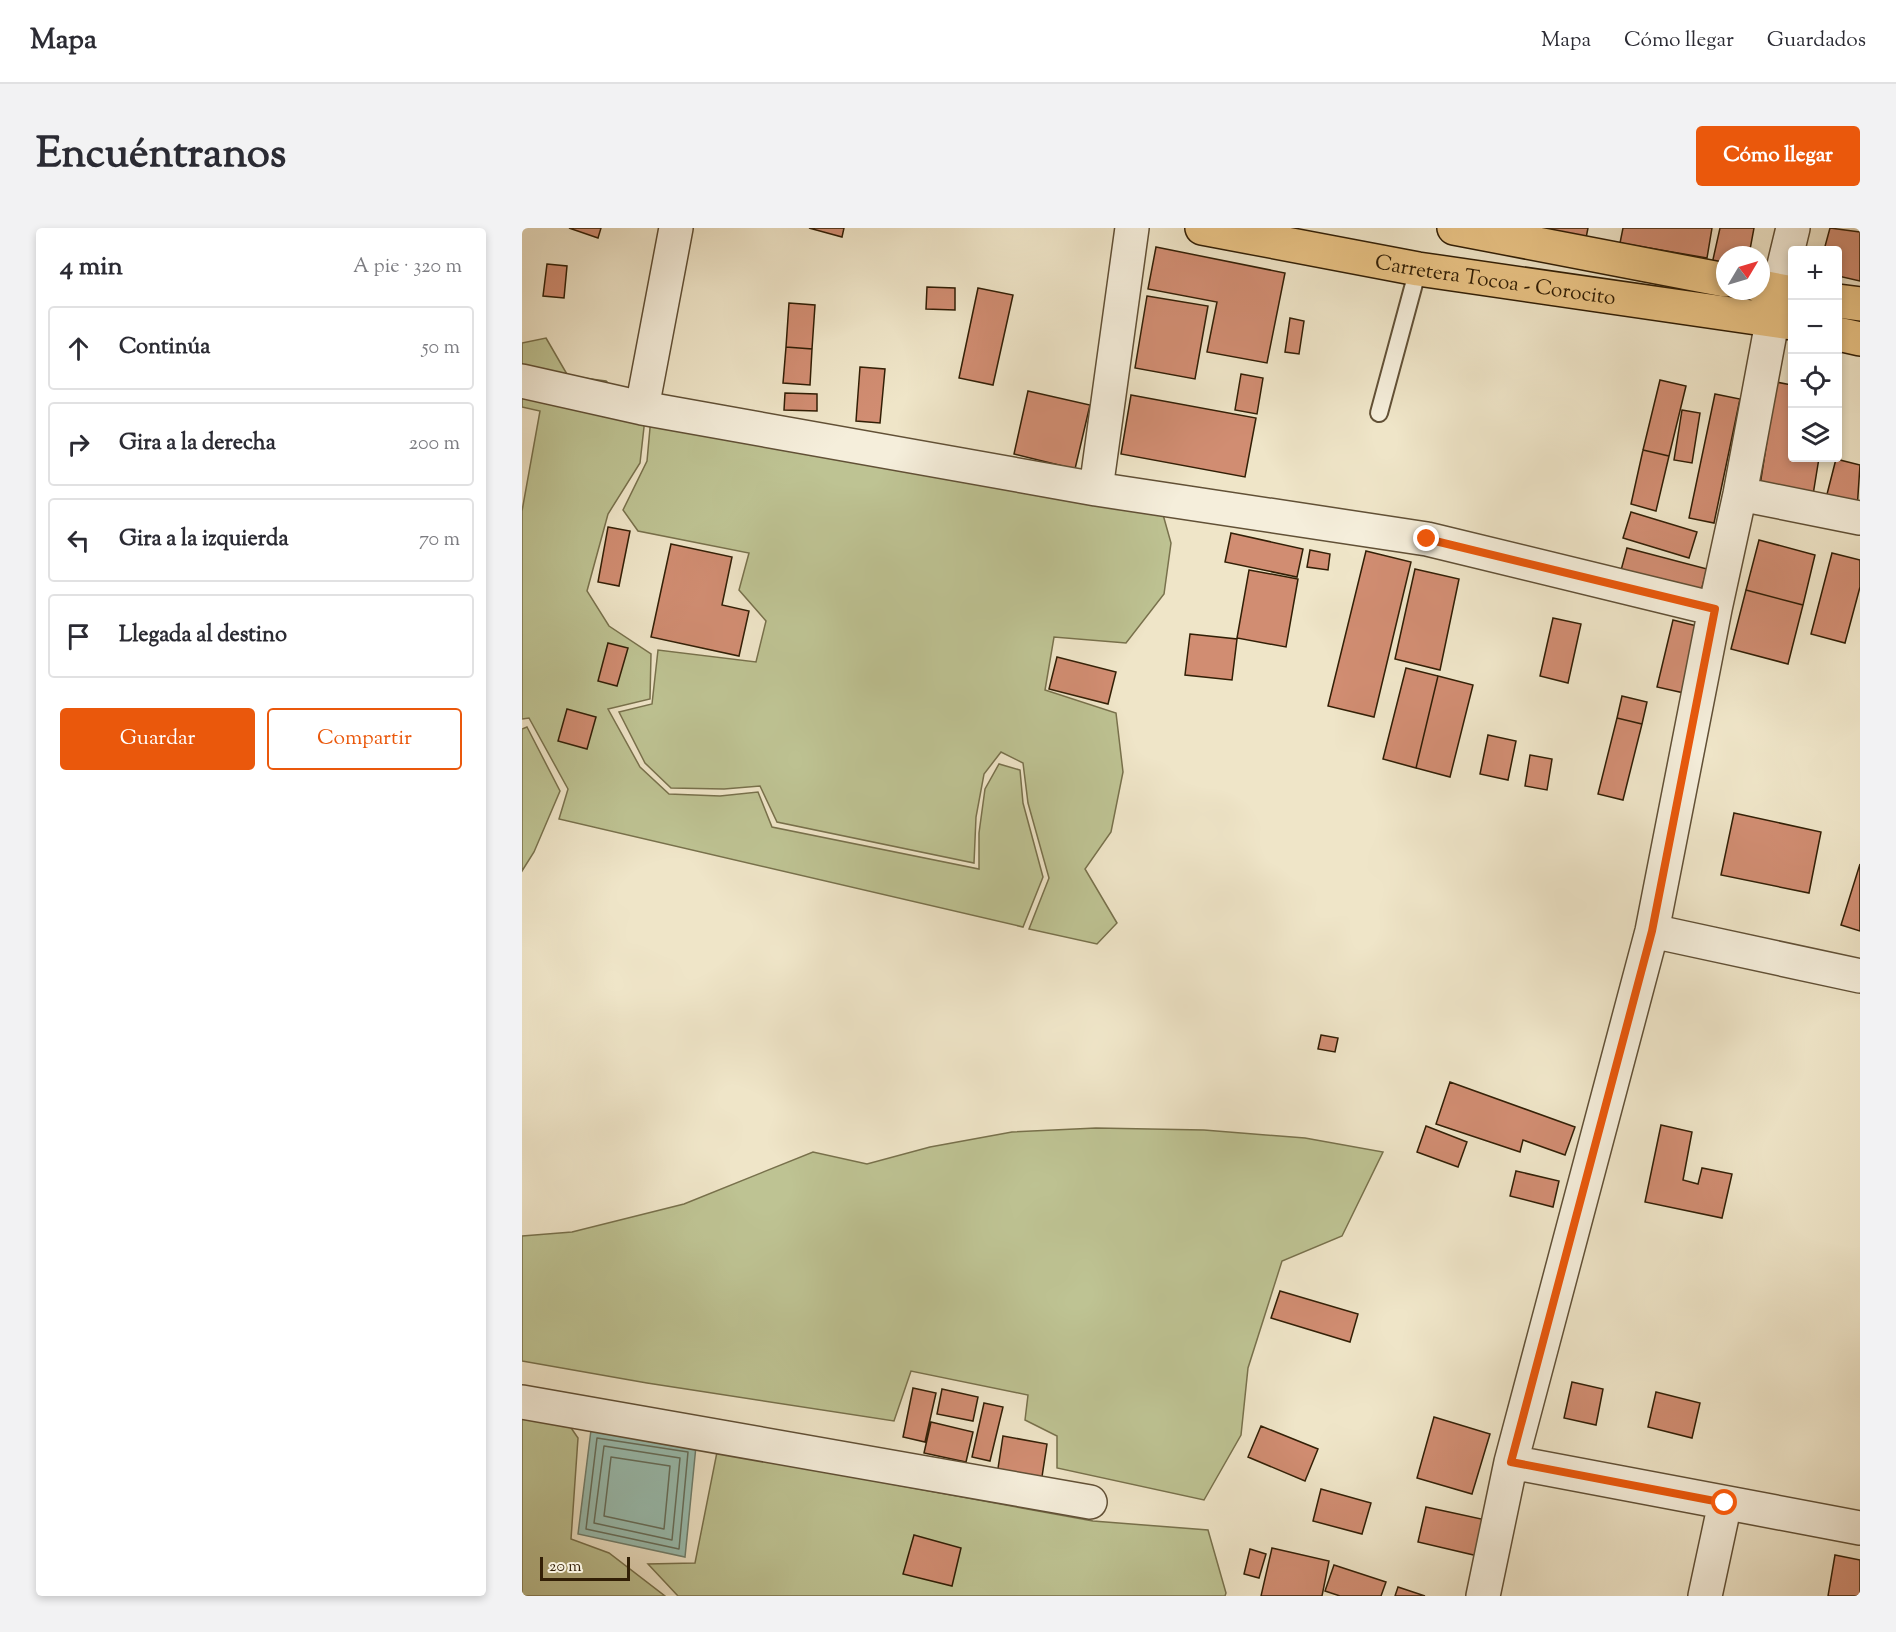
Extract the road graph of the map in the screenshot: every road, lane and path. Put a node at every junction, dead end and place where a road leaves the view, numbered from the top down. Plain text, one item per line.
1 (676, 228) edge
2 (1132, 228) edge
3 (1202, 228) edge
4 (1454, 228) edge
5 (1794, 228) edge
6 (1418, 269) junction
7 (1716, 278) edge
8 (1779, 302) edge
9 (1842, 302) edge
10 (1860, 304) edge
11 (1842, 335) edge
12 (1860, 339) edge
13 (522, 381) edge
14 (642, 408) junction
15 (1379, 413) dead end
16 (1096, 489) junction
17 (1740, 494) junction
18 (1860, 518) edge
19 (1715, 609) junction
20 (1652, 931) junction
21 (1860, 976) edge
22 (522, 1402) edge
23 (1511, 1462) junction
24 (1090, 1502) dead end
25 (1725, 1503) junction
26 (1860, 1528) edge
27 (1483, 1596) edge
28 (1705, 1596) edge

1 - 14 street
2 - 16 street
3 - 6 main road, Carretera Tocoa - Corocito
4 - 7 main road, Carretera Tocoa - Corocito
5 - 8 street
6 - 8 main road, Carretera Tocoa - Corocito
6 - 15 lane
8 - 17 street
9 - 10 main road
11 - 12 main road
13 - 14 street
14 - 16 street
16 - 19 street
17 - 18 street
17 - 19 street
19 - 20 street
20 - 21 street
20 - 23 street
22 - 24 street
23 - 25 street
23 - 27 street
25 - 26 street
25 - 28 street

